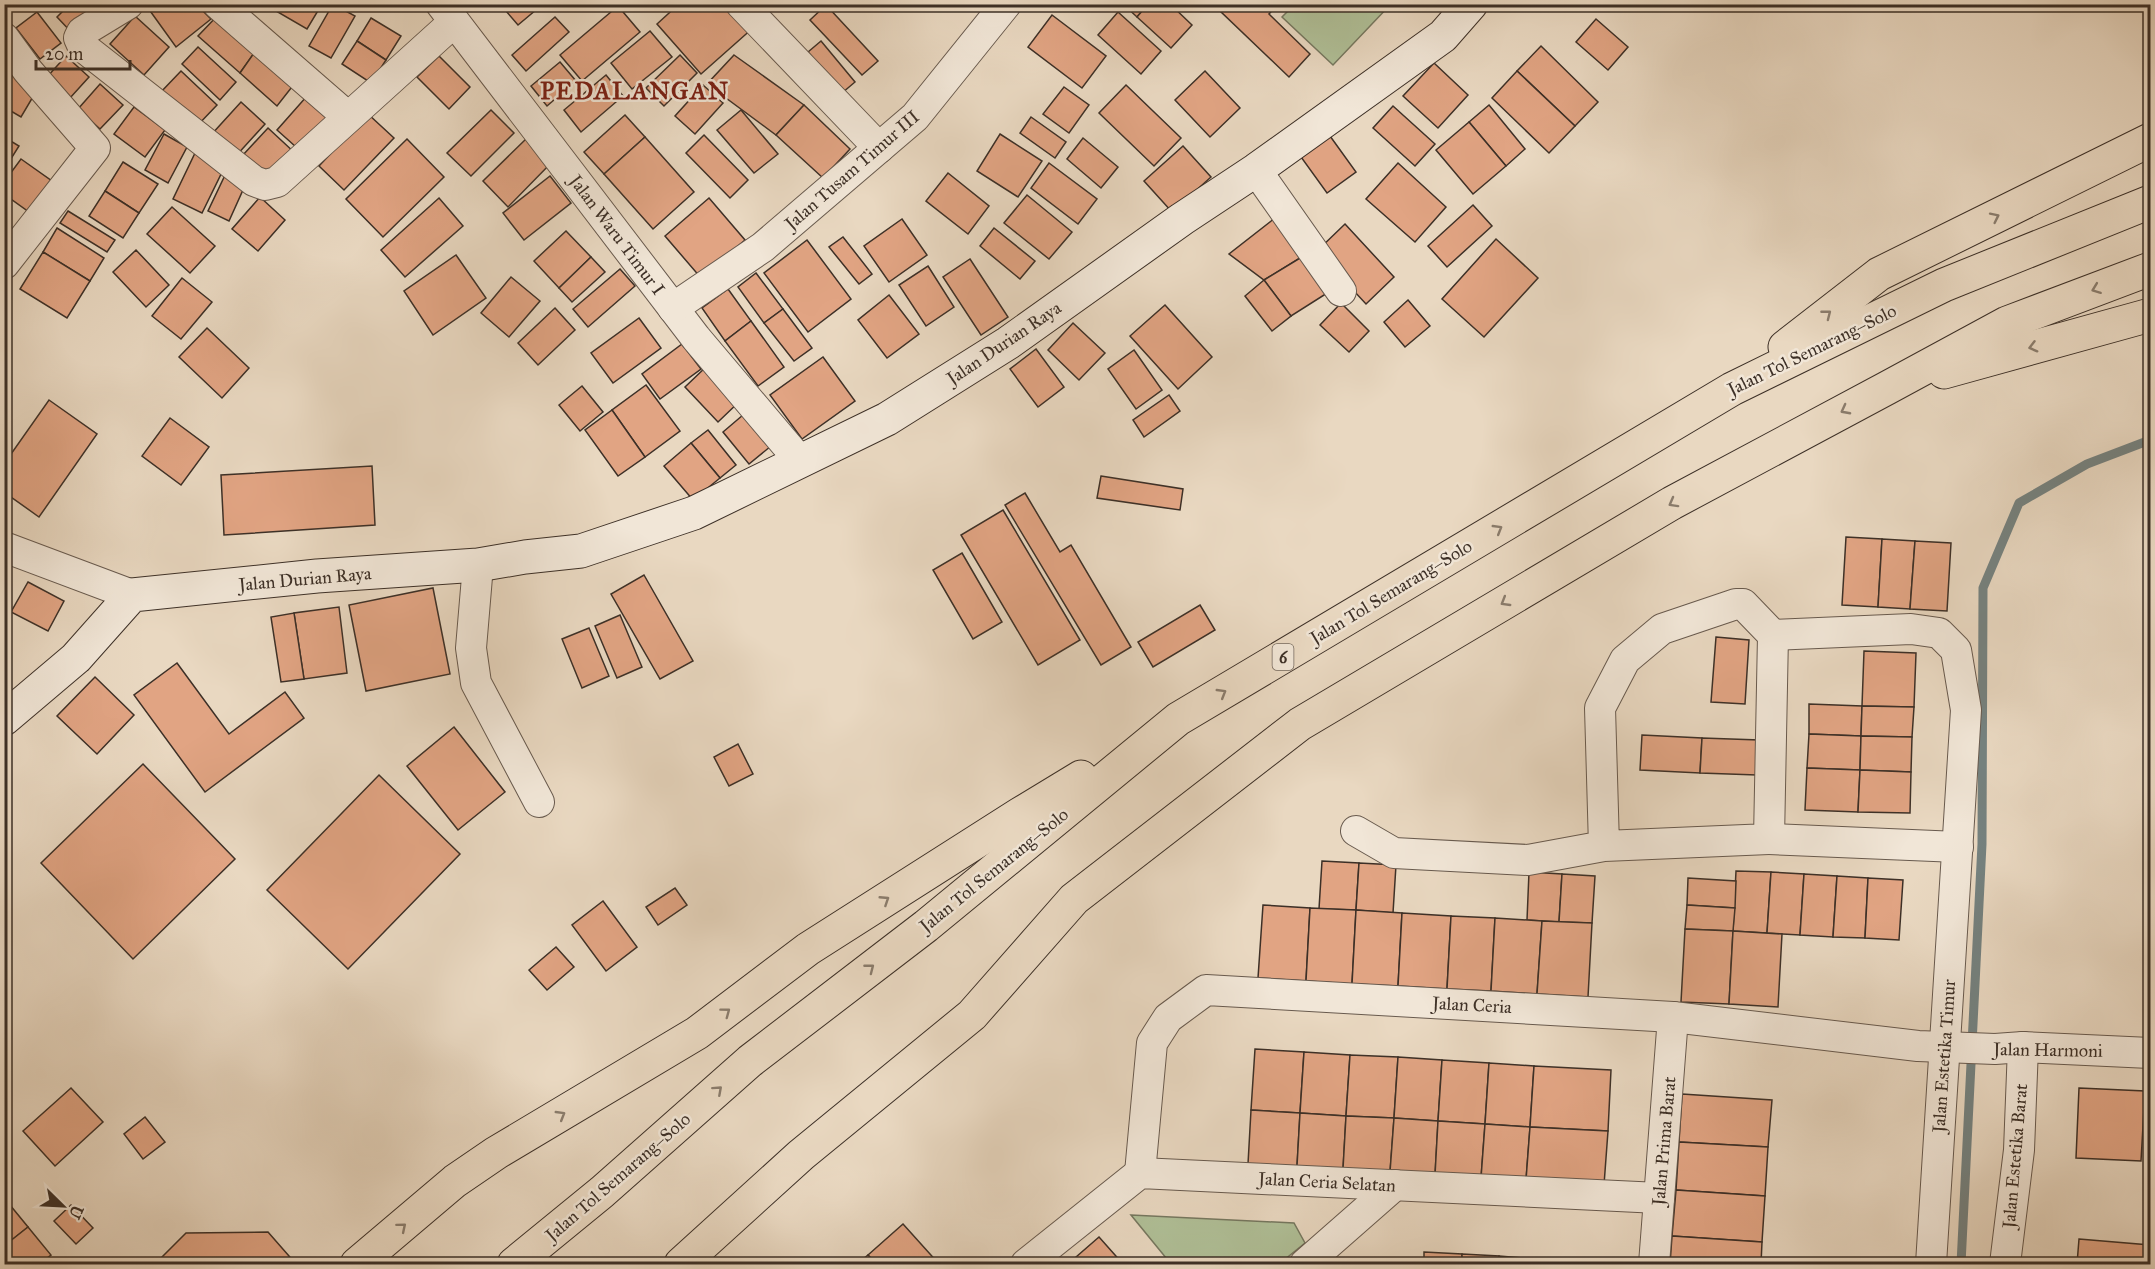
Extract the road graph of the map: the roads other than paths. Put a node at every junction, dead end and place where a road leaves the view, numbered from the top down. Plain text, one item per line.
1 (128, 4) edge
2 (218, 4) edge
3 (741, 4) edge
4 (1006, 4) edge
5 (1471, 4) edge
6 (448, 13) edge
7 (4, 38) edge
8 (348, 117) junction
9 (2151, 140) edge
10 (879, 148) junction
11 (1256, 170) junction
12 (2151, 202) edge
13 (4, 264) edge
14 (2151, 269) edge
15 (1341, 291) dead end
16 (673, 308) junction
17 (2151, 315) edge
18 (1887, 388) junction
19 (1732, 389) junction
20 (800, 461) junction
21 (4, 546) edge
22 (478, 565) junction
23 (132, 595) junction
24 (1773, 634) junction
25 (4, 719) edge
26 (1179, 719) junction
27 (539, 802) dead end
28 (1356, 831) dead end
29 (1769, 839) junction
30 (1604, 846) junction
31 (1958, 847) junction
32 (1673, 1017) junction
33 (1949, 1046) junction
34 (2015, 1048) junction
35 (2151, 1053) edge
36 (1140, 1173) junction
37 (1395, 1185) junction
38 (1659, 1197) junction
39 (357, 1264) edge
40 (514, 1264) edge
41 (681, 1264) edge
42 (1026, 1264) edge
43 (1305, 1264) edge
44 (1654, 1264) edge
45 (1931, 1264) edge
46 (2005, 1264) edge

1 - 8 street
2 - 8 street
3 - 10 street
4 - 10 street, Jalan Tusam Timur III
5 - 11 main road, Jalan Durian Raya
6 - 8 street
6 - 16 street, Jalan Waru Timur I
7 - 13 street
19 -> 9 highway
10 - 16 street, Jalan Tusam Timur III
11 - 15 street
11 - 20 main road, Jalan Durian Raya
12 - 19 highway, Jalan Tol Semarang–Solo / 6
14 -> 18 highway
16 - 20 street, Jalan Waru Timur I
17 -> 18 highway
18 -> 41 highway
26 -> 19 highway, Jalan Tol Semarang–Solo / 6
20 - 22 main road, Jalan Durian Raya
21 - 23 street
22 - 23 main road, Jalan Durian Raya
22 - 27 street
23 - 25 main road
24 - 29 street
24 - 30 street
24 - 31 street, Jalan Estetika Timur
39 -> 26 highway
40 -> 26 highway, Jalan Tol Semarang–Solo / 6
28 - 30 street
29 - 30 street
29 - 31 street
31 - 33 street, Jalan Estetika Timur
32 - 33 street, Jalan Ceria
32 - 36 street, Jalan Ceria
32 - 38 street, Jalan Prima Barat
33 - 34 street, Jalan Harmoni
33 - 45 street, Jalan Estetika Timur
34 - 35 street, Jalan Harmoni
34 - 46 street, Jalan Estetika Barat
36 - 37 street, Jalan Ceria Selatan
36 - 42 street
37 - 38 street, Jalan Ceria Selatan
37 - 43 street
38 - 44 street, Jalan Prima Barat

